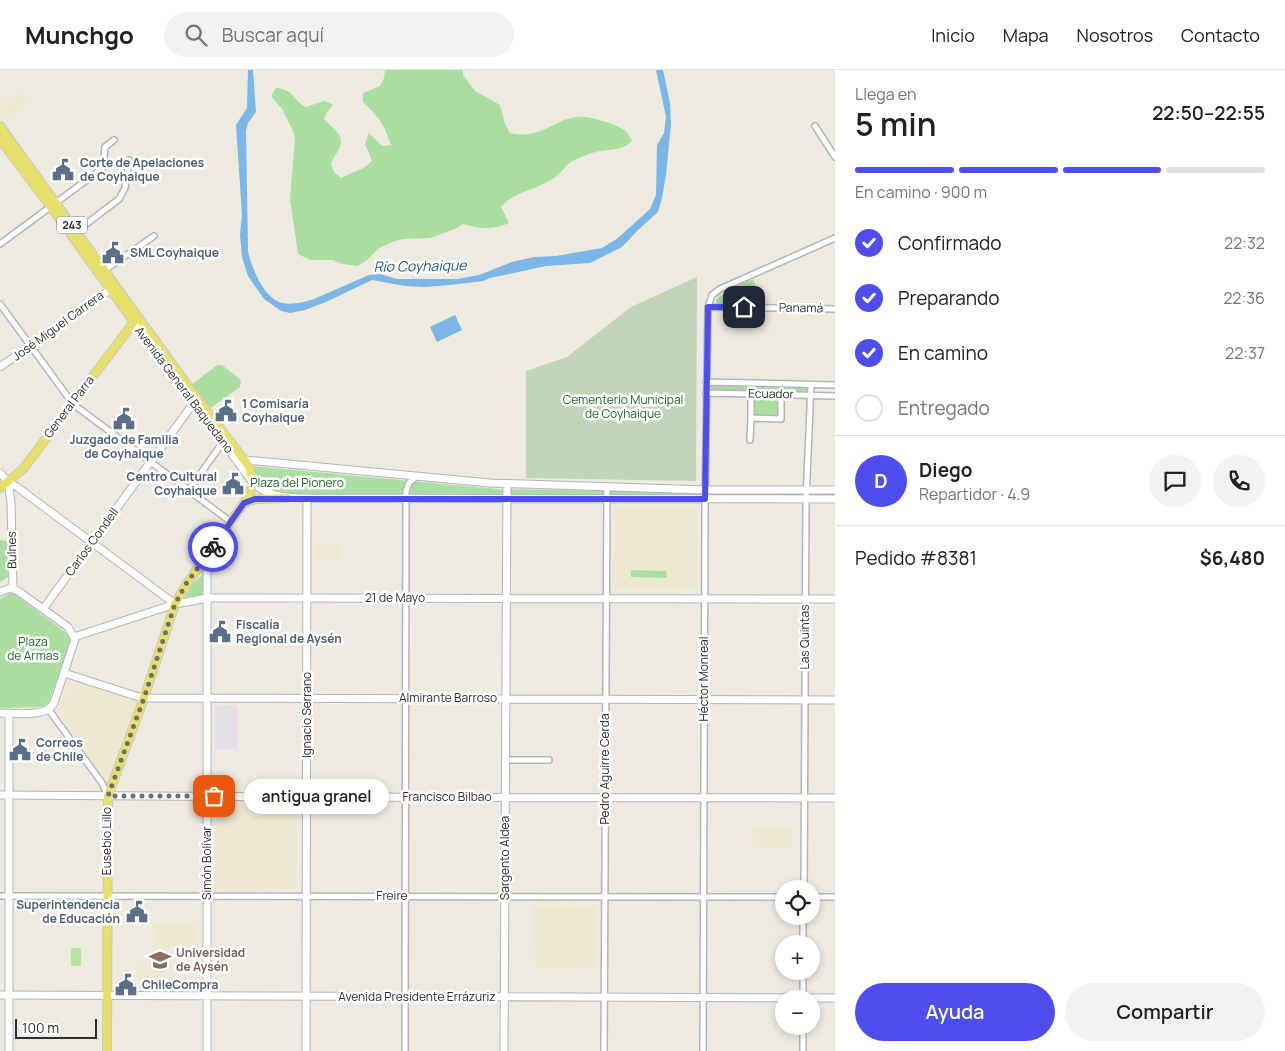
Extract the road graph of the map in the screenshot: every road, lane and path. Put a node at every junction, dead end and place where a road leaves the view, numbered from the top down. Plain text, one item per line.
1 (0, 126) edge
2 (815, 126) dead end
3 (0, 139) edge
4 (114, 140) dead end
5 (835, 157) edge
6 (129, 160) dead end
7 (54, 205) junction
8 (77, 231) junction
9 (154, 236) dead end
10 (835, 238) edge
11 (0, 244) edge
12 (106, 270) junction
13 (113, 287) junction
14 (0, 304) edge
15 (708, 307) junction
16 (835, 309) edge
17 (134, 322) junction
18 (144, 323) junction
19 (31, 346) junction
20 (0, 368) edge
21 (706, 382) junction
22 (811, 385) junction
23 (835, 385) edge
24 (706, 393) junction
25 (751, 394) junction
26 (781, 395) junction
27 (811, 395) junction
28 (835, 396) edge
29 (197, 401) junction
30 (73, 404) junction
31 (751, 418) junction
32 (750, 440) dead end
33 (223, 442) junction
34 (245, 460) junction
35 (150, 462) junction
36 (0, 473) edge
37 (416, 477) junction
38 (8, 482) junction
39 (254, 484) junction
40 (507, 484) junction
41 (0, 488) edge
42 (607, 488) junction
43 (189, 490) junction
44 (706, 490) junction
45 (806, 490) junction
46 (835, 490) edge
47 (26, 494) junction
48 (287, 498) junction
49 (307, 498) junction
50 (407, 498) junction
51 (507, 498) junction
52 (606, 498) junction
53 (705, 499) junction
54 (806, 499) junction
55 (835, 499) edge
56 (11, 502) junction
57 (244, 503) junction
58 (231, 522) junction
59 (92, 542) junction
60 (207, 555) junction
61 (13, 588) junction
62 (0, 592) edge
63 (208, 598) junction
64 (307, 598) junction
65 (406, 598) junction
66 (506, 598) junction
67 (606, 598) junction
68 (705, 599) junction
69 (805, 599) junction
70 (835, 599) edge
71 (175, 604) junction
72 (43, 609) junction
73 (74, 637) junction
74 (64, 673) junction
75 (144, 698) junction
76 (208, 698) junction
77 (307, 698) junction
78 (406, 698) junction
79 (506, 699) junction
80 (605, 699) junction
81 (704, 699) junction
82 (805, 700) junction
83 (835, 700) edge
84 (49, 710) junction
85 (0, 713) edge
86 (9, 713) junction
87 (505, 760) junction
88 (549, 760) dead end
89 (0, 795) edge
90 (9, 795) junction
91 (108, 796) junction
92 (208, 796) junction
93 (307, 797) junction
94 (405, 797) junction
95 (505, 798) junction
96 (605, 798) junction
97 (704, 798) junction
98 (804, 798) junction
99 (835, 798) edge
100 (804, 880) edge
101 (0, 896) edge
102 (8, 896) junction
103 (107, 896) junction
104 (207, 896) junction
105 (306, 896) junction
106 (406, 896) junction
107 (505, 896) junction
108 (604, 896) junction
109 (703, 897) junction
110 (775, 897) edge
111 (820, 897) edge
112 (835, 897) edge
113 (0, 995) edge
114 (8, 995) junction
115 (107, 995) junction
116 (207, 996) junction
117 (306, 996) junction
118 (405, 997) junction
119 (504, 997) junction
120 (604, 997) junction
121 (703, 998) junction
122 (775, 998) edge
123 (820, 998) edge
124 (835, 998) edge
125 (803, 1035) edge
126 (9, 1051) edge
127 (107, 1051) edge
128 (207, 1051) edge
129 (306, 1051) edge
130 (405, 1051) edge
131 (504, 1051) edge
132 (604, 1051) edge
133 (703, 1051) edge
134 (803, 1051) edge

1 - 7 main road, Avenida General Baquedano / 243
2 - 5 street
3 - 7 main road, Avenida General Baquedano / 243
4 - 7 street
6 - 8 street
7 - 8 main road, Avenida General Baquedano / 243
7 - 11 street
7 - 13 main road, Avenida General Baquedano / 243
8 - 12 main road, Avenida General Baquedano / 243
9 - 12 street
10 - 15 street
12 - 13 main road, Avenida General Baquedano / 243
13 - 17 main road, Avenida General Baquedano / 243
13 - 18 main road, Avenida General Baquedano / 243
13 - 19 street, José Miguel Carrera
14 - 19 street
15 - 16 street, Panamá
15 - 21 street, Héctor Monreal
17 - 18 main road
17 - 29 street, Avenida General Baquedano / 243
17 - 30 main road, General Parra
18 - 29 main road, Avenida General Baquedano / 243
19 - 20 street, José Miguel Carrera
19 - 30 street
21 - 22 street, Ecuador
21 - 24 street, Héctor Monreal
22 - 23 street, Ecuador
22 - 27 street, Las Quintas
24 - 25 street, Ecuador
24 - 44 street, Héctor Monreal
25 - 26 street, Ecuador
25 - 31 street
26 - 27 street, Ecuador
26 - 31 street
27 - 28 street, Ecuador
27 - 45 street, Las Quintas
29 - 33 street, Avenida General Baquedano / 243
29 - 34 main road, Avenida General Baquedano / 243
29 - 35 street, Carlos Condell
30 - 35 street
30 - 38 main road, General Parra
31 - 32 street
33 - 39 street, Avenida General Baquedano / 243
33 - 43 street
34 - 37 street, Avenida General Baquedano
34 - 39 main road
35 - 43 street
35 - 59 street, Carlos Condell
36 - 38 street
37 - 40 street, Avenida General Baquedano
37 - 50 street
38 - 41 main road, General Parra
38 - 47 street
38 - 56 street, Bulnes
39 - 48 street, Avenida General Baquedano / 243
39 - 57 main road, Eusebio Lillo
40 - 42 street, Avenida General Baquedano
40 - 51 street, Sargento Aldea
42 - 44 street, Avenida General Baquedano
42 - 52 street, Pedro Aguirre Cerda
43 - 58 street
44 - 45 street, Avenida General Baquedano
44 - 53 street, Héctor Monreal
45 - 46 street, Avenida General Baquedano
45 - 54 street, Las Quintas
47 - 56 street
47 - 59 street
48 - 49 street, Avenida General Baquedano / 243
48 - 57 main road
49 - 50 street, Avenida General Baquedano / 243
49 - 64 street, Ignacio Serrano
50 - 51 street, Avenida General Baquedano / 243
50 - 65 street
51 - 52 street, Avenida General Baquedano / 243
51 - 66 street, Sargento Aldea
52 - 53 street, Avenida General Baquedano / 243
52 - 67 street, Pedro Aguirre Cerda
53 - 54 street, Avenida General Baquedano / 243
53 - 68 street, Héctor Monreal
54 - 55 street, Avenida General Baquedano / 243
54 - 69 street, Las Quintas
56 - 61 street, Bulnes
57 - 58 main road, Eusebio Lillo
58 - 60 main road, Eusebio Lillo
59 - 71 street
59 - 72 street, Carlos Condell
60 - 63 street, Simón Bolívar
60 - 71 main road, Eusebio Lillo
61 - 62 street
61 - 72 street
63 - 64 street, 21 de Mayo
63 - 71 street, 21 de Mayo
63 - 76 street, Simón Bolívar
64 - 65 street, 21 de Mayo
64 - 77 street, Ignacio Serrano
65 - 66 street, 21 de Mayo
65 - 78 street
66 - 67 street, 21 de Mayo
66 - 79 street, Sargento Aldea
67 - 68 street, 21 de Mayo
67 - 80 street, Pedro Aguirre Cerda
68 - 69 street, 21 de Mayo
68 - 81 street, Héctor Monreal
69 - 70 street, 21 de Mayo
69 - 82 street, Las Quintas
71 - 73 street, 21 de Mayo
71 - 75 main road, Eusebio Lillo
72 - 73 street
73 - 74 street
74 - 75 street, Almirante Barroso
74 - 84 street
75 - 76 street, Almirante Barroso
75 - 91 main road, Eusebio Lillo
76 - 77 street, Almirante Barroso
76 - 92 street, Simón Bolívar
77 - 78 street, Almirante Barroso
77 - 93 street, Ignacio Serrano
78 - 79 street, Almirante Barroso
78 - 94 street
79 - 80 street, Almirante Barroso
79 - 87 street, Sargento Aldea
80 - 81 street, Almirante Barroso
80 - 96 street, Pedro Aguirre Cerda
81 - 82 street, Almirante Barroso
81 - 97 street, Héctor Monreal
82 - 83 street, Almirante Barroso
82 - 98 street, Las Quintas
84 - 86 street
84 - 91 street
85 - 86 street
86 - 90 street
87 - 88 street
87 - 95 street, Sargento Aldea
89 - 90 street, Francisco Bilbao
90 - 91 street, Francisco Bilbao
90 - 102 street
91 - 92 street, Francisco Bilbao
91 - 103 main road, Eusebio Lillo
92 - 93 street, Francisco Bilbao
92 - 104 street, Simón Bolívar
93 - 94 street, Francisco Bilbao
93 - 105 street, Ignacio Serrano
94 - 95 street, Francisco Bilbao
94 - 106 street
95 - 96 street, Francisco Bilbao
95 - 107 street, Sargento Aldea
96 - 97 street, Francisco Bilbao
96 - 108 street, Pedro Aguirre Cerda
97 - 98 street, Francisco Bilbao
97 - 109 street, Héctor Monreal
98 - 99 street, Francisco Bilbao
98 - 100 street, Las Quintas
101 - 102 street, Freire
102 - 103 street, Freire
102 - 114 street
103 - 104 street, Freire
103 - 115 main road, Eusebio Lillo
104 - 105 street, Freire
104 - 116 street, Simón Bolívar
105 - 106 street, Freire
105 - 117 street, Ignacio Serrano
106 - 107 street, Freire
106 - 118 street
107 - 108 street, Freire
107 - 119 street, Sargento Aldea
108 - 109 street, Freire
108 - 120 street, Pedro Aguirre Cerda
109 - 110 street, Freire
109 - 121 street, Héctor Monreal
111 - 112 street
113 - 114 street, Avenida Presidente Errázuriz
114 - 115 street, Avenida Presidente Errázuriz
114 - 126 street
115 - 116 street, Avenida Presidente Errázuriz
115 - 127 main road, Eusebio Lillo
116 - 117 street, Avenida Presidente Errázuriz
116 - 128 street, Simón Bolívar
117 - 118 street, Avenida Presidente Errázuriz
117 - 129 street, Ignacio Serrano
118 - 119 street, Avenida Presidente Errázuriz
118 - 130 street
119 - 120 street, Avenida Presidente Errázuriz
119 - 131 street, Sargento Aldea
120 - 121 street, Avenida Presidente Errázuriz
120 - 132 street, Pedro Aguirre Cerda
121 - 122 street, Avenida Presidente Errázuriz
121 - 133 street, Héctor Monreal
123 - 124 street, Avenida Presidente Errázuriz
125 - 134 street

